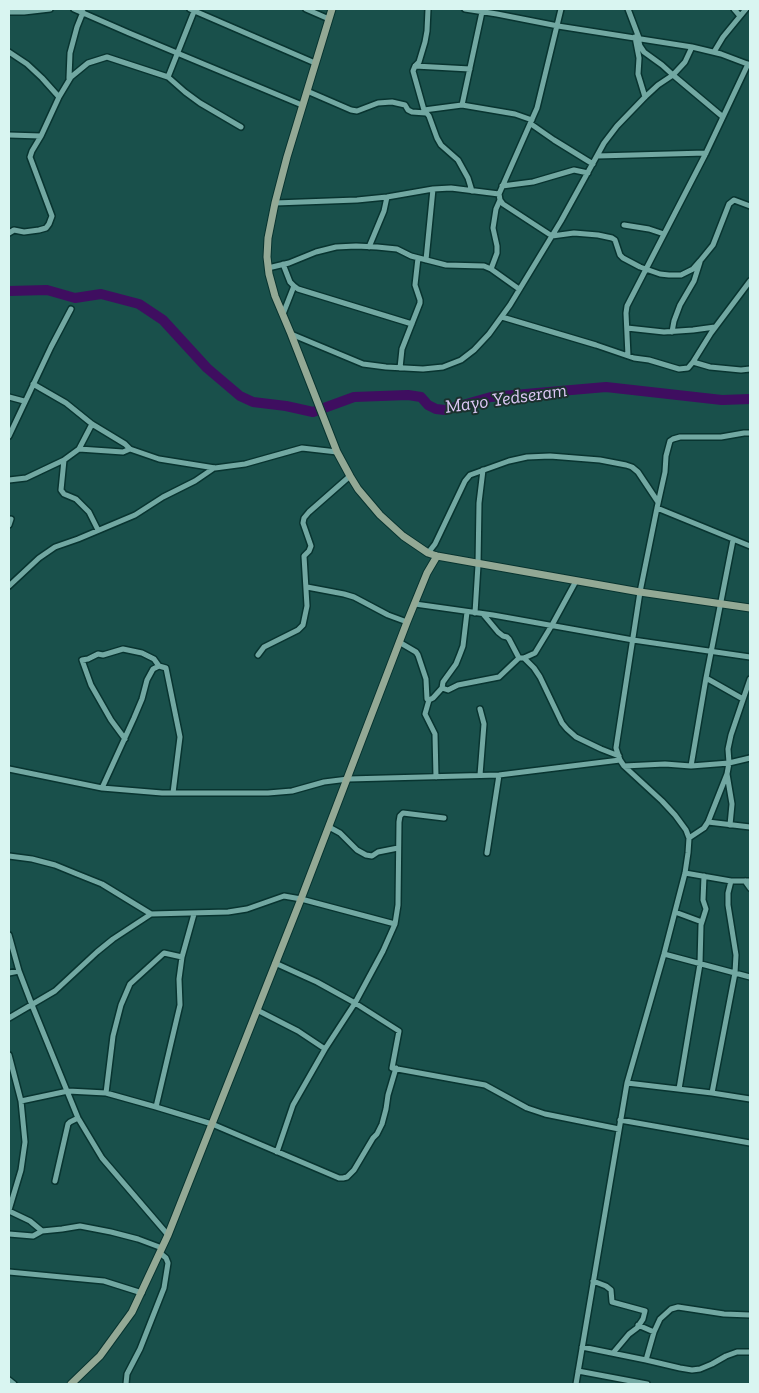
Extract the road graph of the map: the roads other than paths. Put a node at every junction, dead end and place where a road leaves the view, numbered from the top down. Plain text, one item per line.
1 (50, 9) edge
2 (74, 9) edge
3 (193, 9) edge
4 (306, 9) edge
5 (332, 9) edge
6 (428, 9) edge
7 (465, 9) edge
8 (561, 9) edge
9 (628, 9) edge
10 (734, 9) edge
11 (746, 9) edge
12 (497, 11) edge
13 (9, 12) edge
14 (83, 12) junction
15 (482, 12) junction
16 (740, 16) junction
17 (329, 19) junction
18 (558, 26) junction
19 (637, 38) junction
20 (692, 46) junction
21 (9, 52) edge
22 (714, 52) junction
23 (177, 53) junction
24 (316, 63) junction
25 (749, 64) edge
26 (415, 66) junction
27 (470, 69) junction
28 (673, 76) junction
29 (168, 77) junction
30 (70, 79) junction
31 (307, 91) junction
32 (645, 97) junction
33 (59, 98) junction
34 (302, 105) junction
35 (462, 105) junction
36 (425, 111) junction
37 (723, 118) junction
38 (532, 122) junction
39 (241, 127) dead end
40 (9, 135) edge
41 (41, 136) junction
42 (706, 153) junction
43 (597, 156) junction
44 (593, 164) junction
45 (588, 173) junction
46 (502, 186) junction
47 (433, 189) junction
48 (472, 190) junction
49 (387, 197) junction
50 (499, 197) junction
51 (275, 203) junction
52 (750, 206) edge
53 (624, 225) dead end
54 (9, 233) edge
55 (664, 234) junction
56 (552, 236) junction
57 (369, 247) junction
58 (418, 258) junction
59 (426, 260) junction
60 (700, 261) junction
61 (283, 264) junction
62 (268, 268) junction
63 (491, 269) junction
64 (646, 269) junction
65 (750, 281) edge
66 (294, 286) junction
67 (519, 289) junction
68 (71, 310) dead end
69 (283, 316) junction
70 (502, 317) junction
71 (412, 324) junction
72 (716, 327) junction
73 (627, 328) junction
74 (672, 332) junction
75 (291, 334) junction
76 (628, 356) junction
77 (693, 362) junction
78 (400, 368) junction
79 (750, 369) edge
80 (33, 384) junction
81 (9, 397) edge
82 (24, 401) junction
83 (92, 424) junction
84 (750, 433) edge
85 (9, 436) edge
86 (79, 449) junction
87 (130, 449) junction
88 (337, 452) junction
89 (64, 460) junction
90 (215, 468) junction
91 (483, 470) junction
92 (350, 476) junction
93 (9, 480) edge
94 (657, 505) junction
95 (98, 530) junction
96 (733, 540) junction
97 (436, 544) junction
98 (750, 546) edge
99 (428, 553) junction
100 (437, 556) junction
101 (478, 564) junction
102 (427, 573) junction
103 (9, 576) edge
104 (14, 580) junction
105 (576, 581) junction
106 (9, 586) edge
107 (307, 587) junction
108 (640, 592) junction
109 (415, 604) junction
110 (720, 604) junction
111 (750, 608) edge
112 (467, 612) junction
113 (475, 613) junction
114 (483, 614) junction
115 (407, 622) junction
116 (552, 625) junction
117 (633, 640) junction
118 (399, 642) junction
119 (711, 651) junction
120 (258, 655) dead end
121 (750, 657) edge
122 (521, 658) junction
123 (159, 666) junction
124 (706, 678) junction
125 (750, 679) edge
126 (442, 688) junction
127 (743, 699) junction
128 (429, 700) junction
129 (480, 709) dead end
130 (125, 739) junction
131 (620, 758) junction
132 (750, 758) edge
133 (743, 761) junction
134 (729, 763) junction
135 (750, 764) edge
136 (624, 766) junction
137 (691, 766) junction
138 (9, 769) edge
139 (727, 774) junction
140 (480, 775) junction
141 (499, 775) junction
142 (436, 777) junction
143 (348, 779) junction
144 (102, 788) junction
145 (173, 793) junction
146 (444, 818) dead end
147 (708, 822) junction
148 (730, 825) junction
149 (329, 827) junction
150 (750, 827) edge
151 (688, 838) junction
152 (398, 848) junction
153 (487, 853) dead end
154 (9, 856) edge
155 (685, 872) junction
156 (704, 876) junction
157 (731, 881) junction
158 (748, 881) edge
159 (750, 888) edge
160 (301, 899) junction
161 (675, 912) junction
162 (152, 914) junction
163 (194, 914) junction
164 (702, 922) junction
165 (395, 924) junction
166 (9, 936) edge
167 (664, 954) junction
168 (182, 956) junction
169 (275, 963) junction
170 (700, 964) junction
171 (20, 971) junction
172 (9, 972) edge
173 (734, 973) junction
174 (750, 977) edge
175 (354, 1003) junction
176 (32, 1005) junction
177 (257, 1010) junction
178 (9, 1018) edge
179 (325, 1049) junction
180 (9, 1055) edge
181 (396, 1068) junction
182 (627, 1083) junction
183 (679, 1089) junction
184 (68, 1091) junction
185 (106, 1093) junction
186 (712, 1093) junction
187 (750, 1099) edge
188 (21, 1100) junction
189 (156, 1107) junction
190 (78, 1118) junction
191 (620, 1120) junction
192 (212, 1124) junction
193 (619, 1129) junction
194 (750, 1143) edge
195 (277, 1152) junction
196 (55, 1181) dead end
197 (9, 1211) edge
198 (42, 1230) junction
199 (9, 1234) edge
200 (168, 1235) junction
201 (161, 1251) junction
202 (9, 1272) edge
203 (593, 1281) junction
204 (142, 1293) junction
205 (750, 1315) edge
206 (638, 1325) junction
207 (654, 1332) junction
208 (582, 1347) junction
209 (750, 1352) edge
210 (613, 1354) junction
211 (646, 1360) junction
212 (578, 1371) junction
213 (9, 1380) edge
214 (14, 1384) edge
215 (70, 1384) edge
216 (126, 1384) edge
217 (576, 1384) edge
218 (647, 1384) edge

1 - 13 street
2 - 14 street
3 - 23 street
3 - 24 street
4 - 17 street
5 - 17 main road
6 - 26 street
7 - 15 street
8 - 18 street
9 - 19 street
10 - 16 street
11 - 16 street
12 - 15 street
12 - 18 street
14 - 23 street
14 - 30 street
15 - 27 street
16 - 22 street
17 - 24 main road
18 - 19 street
18 - 38 street
19 - 20 street
19 - 28 street
19 - 32 street
20 - 22 street
20 - 28 street
21 - 33 street
22 - 25 street
23 - 29 street
23 - 34 street
24 - 31 main road
25 - 37 street
26 - 27 street
26 - 36 street
27 - 35 street
28 - 32 street
28 - 37 street
29 - 30 street
29 - 39 street
30 - 33 street
31 - 34 main road
31 - 36 street
32 - 43 street
33 - 41 street
34 - 51 main road
35 - 36 street
35 - 38 street
36 - 48 street
37 - 42 street
38 - 44 street
38 - 46 street
40 - 41 street
41 - 54 street
42 - 43 street
42 - 55 street
43 - 44 street
44 - 45 street
45 - 46 street
45 - 56 street
46 - 50 street
47 - 48 street
47 - 49 street
47 - 59 street
48 - 50 street
49 - 51 street
49 - 57 street
50 - 56 street
50 - 63 street
51 - 62 main road
52 - 60 street
53 - 55 street
55 - 64 street
56 - 64 street
56 - 67 street
57 - 58 street
57 - 61 street
58 - 59 street
58 - 71 street
59 - 63 street
60 - 64 street
60 - 74 street
61 - 62 street
61 - 66 street
62 - 69 main road
63 - 67 street
64 - 73 street
65 - 72 street
66 - 69 street
66 - 71 street
67 - 70 street
68 - 80 street
69 - 75 main road
70 - 76 street
70 - 78 street
71 - 78 street
72 - 74 street
72 - 77 street
73 - 74 street
73 - 76 street
75 - 78 street
75 - 88 main road
76 - 77 street
77 - 79 street
80 - 82 street
80 - 83 street
81 - 82 street
82 - 85 street
83 - 86 street
83 - 87 street
84 - 94 street
86 - 87 street
86 - 89 street
87 - 90 street
88 - 90 street
88 - 92 main road
89 - 93 street
89 - 95 street
90 - 95 street
91 - 94 street
91 - 97 street
91 - 101 street
92 - 99 main road
92 - 107 street
94 - 96 street
94 - 108 street
95 - 104 street
96 - 98 street
96 - 110 street
97 - 99 street
97 - 100 street
99 - 100 main road
99 - 102 main road
100 - 101 main road
100 - 102 main road
101 - 105 main road
101 - 113 street
102 - 109 main road
103 - 104 street
104 - 106 street
105 - 108 main road
105 - 116 street
107 - 115 street
107 - 120 street
108 - 110 main road
108 - 117 street
109 - 112 street
109 - 115 main road
110 - 111 main road
110 - 119 street
112 - 113 street
112 - 126 street
113 - 114 street
114 - 116 street
114 - 122 street
115 - 118 main road
116 - 117 street
116 - 122 street
117 - 119 street
117 - 131 street
118 - 128 street
118 - 143 main road
119 - 121 street
119 - 124 street
122 - 126 street
122 - 131 street
123 - 130 street
123 - 130 street
123 - 145 street
124 - 127 street
124 - 137 street
125 - 127 street
126 - 128 street
127 - 134 street
128 - 142 street
129 - 140 street
130 - 144 street
131 - 136 street
131 - 141 street
132 - 133 street
133 - 134 street
133 - 135 street
134 - 137 street
134 - 139 street
136 - 137 street
136 - 151 street
138 - 144 street
139 - 147 street
139 - 148 street
140 - 141 street
140 - 142 street
141 - 153 street
142 - 143 street
143 - 145 street
143 - 149 main road
144 - 145 street
146 - 152 street
147 - 148 street
147 - 151 street
148 - 150 street
149 - 152 street
149 - 160 main road
151 - 155 street
152 - 165 street
154 - 162 street
155 - 156 street
155 - 161 street
156 - 157 street
156 - 164 street
157 - 158 street
157 - 173 street
158 - 159 street
160 - 163 street
160 - 165 street
160 - 169 main road
161 - 164 street
161 - 167 street
162 - 163 street
162 - 176 street
163 - 168 street
164 - 170 street
165 - 175 street
166 - 171 street
167 - 170 street
167 - 182 street
168 - 185 street
168 - 189 street
169 - 175 street
169 - 177 main road
170 - 173 street
170 - 183 street
171 - 172 street
171 - 176 street
173 - 174 street
173 - 186 street
175 - 179 street
175 - 181 street
176 - 178 street
176 - 184 street
177 - 179 street
177 - 192 main road
179 - 195 street
180 - 188 street
181 - 193 street
181 - 195 street
182 - 183 street
182 - 191 street
183 - 186 street
184 - 185 street
184 - 188 street
184 - 190 street
185 - 189 street
186 - 187 street
188 - 197 street
189 - 192 street
190 - 196 street
190 - 200 street
191 - 193 street
191 - 194 street
192 - 195 street
192 - 200 main road
193 - 203 street
197 - 198 street
198 - 199 street
198 - 201 street
200 - 201 main road
201 - 204 main road
201 - 216 street
202 - 204 street
203 - 206 street
203 - 208 street
204 - 215 main road
205 - 207 street
206 - 207 street
206 - 210 street
207 - 211 street
208 - 210 street
208 - 212 street
209 - 211 street
210 - 211 street
212 - 217 street
212 - 218 street
213 - 214 street

